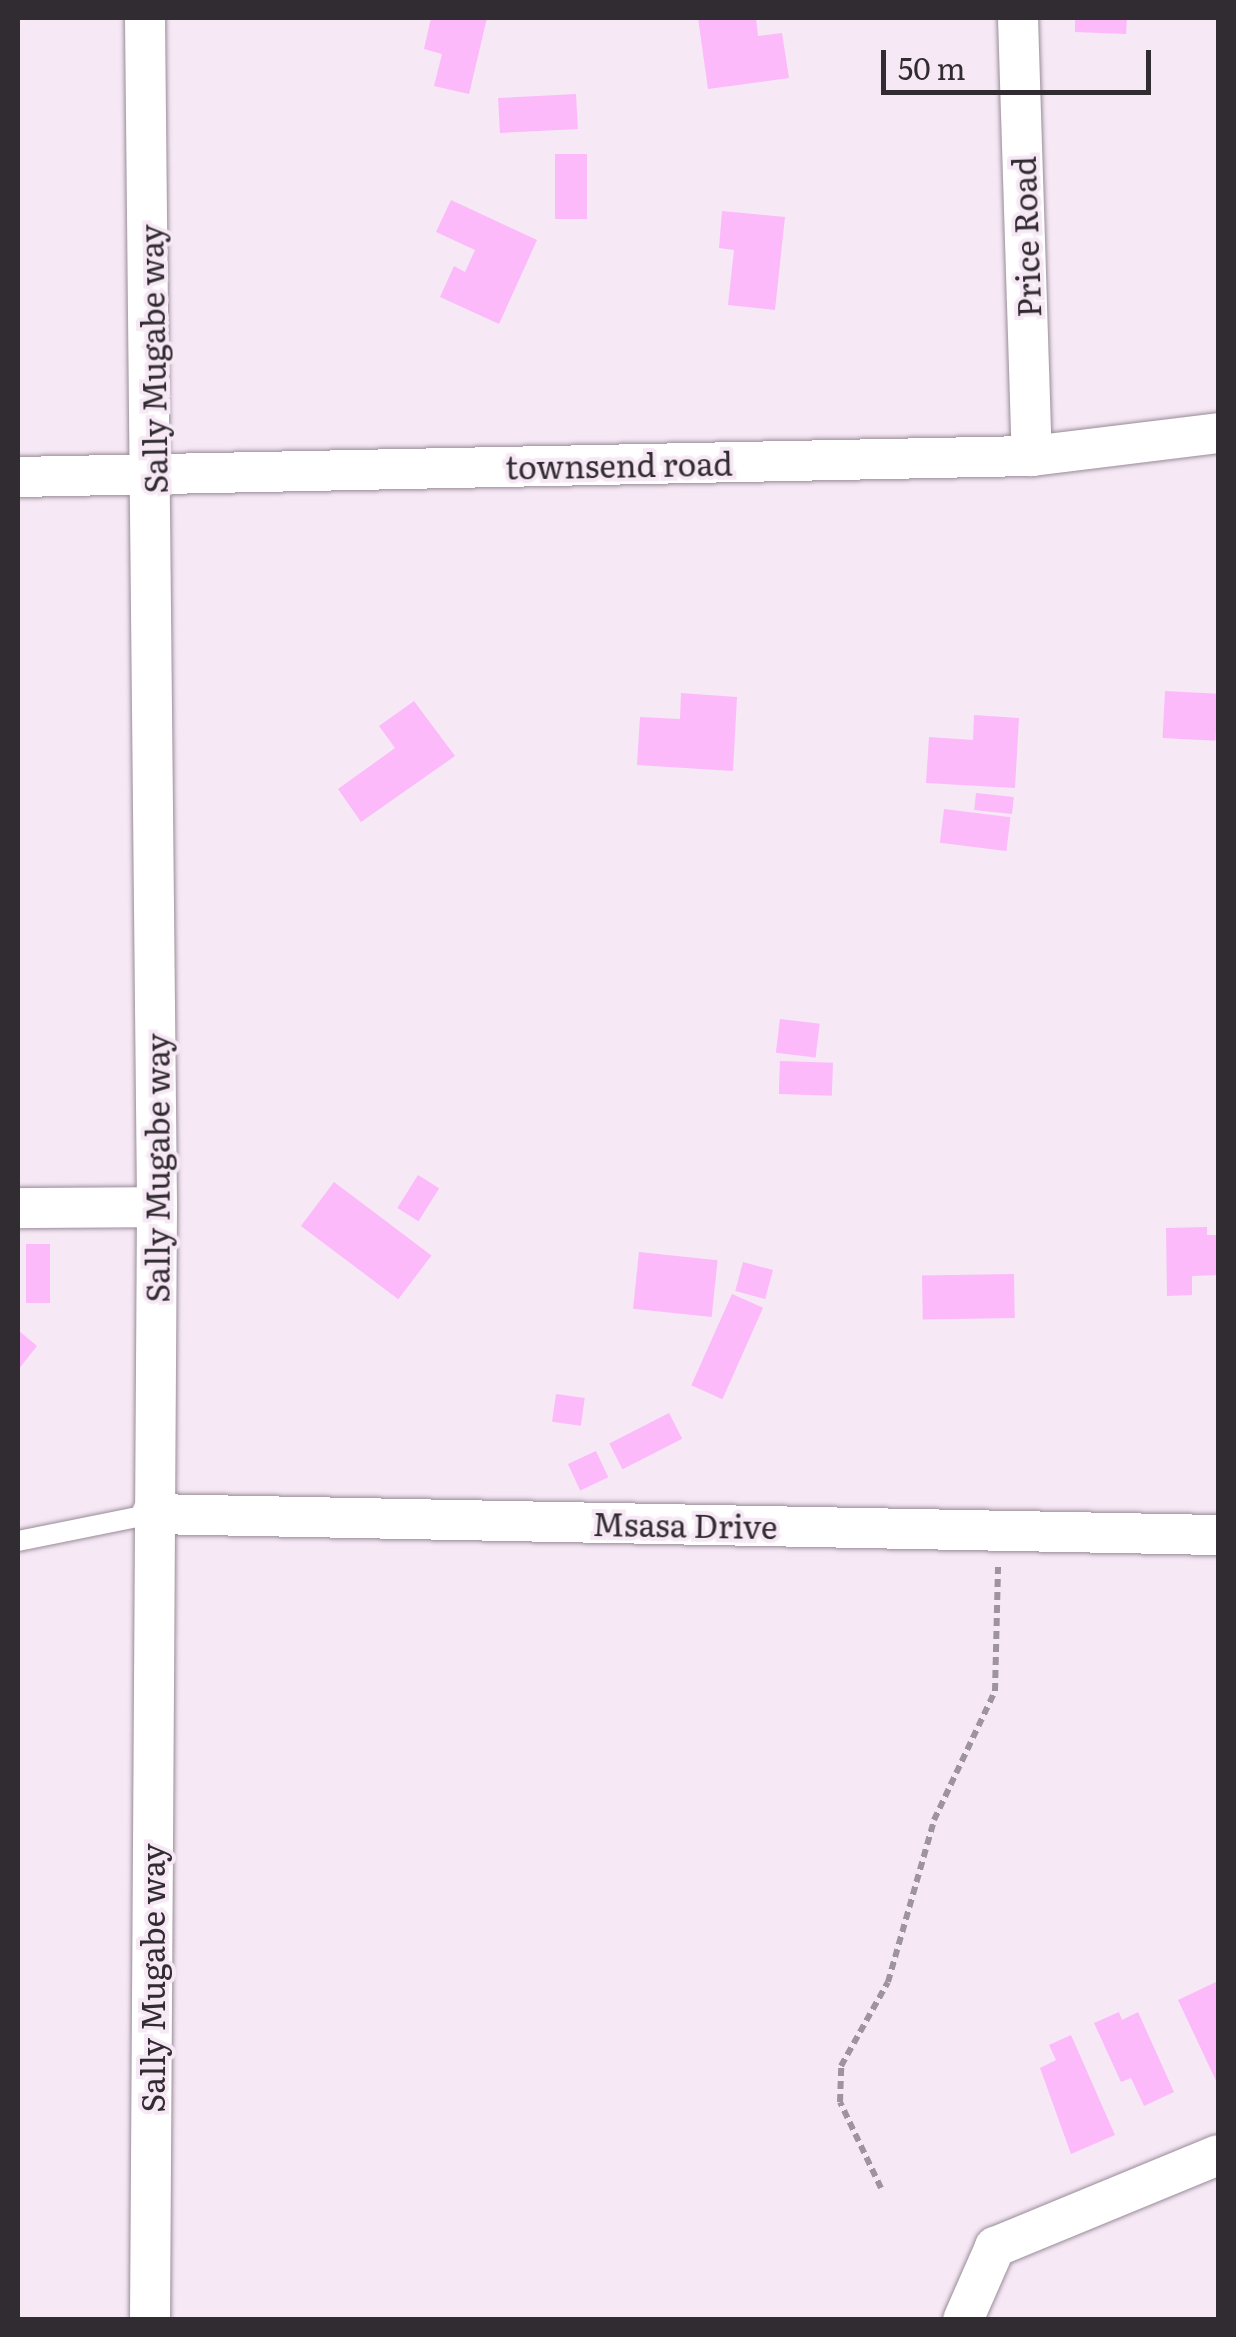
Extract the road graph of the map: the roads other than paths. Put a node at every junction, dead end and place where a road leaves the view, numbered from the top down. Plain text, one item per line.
1 (145, 18) edge
2 (1018, 18) edge
3 (1218, 433) edge
4 (1032, 456) junction
5 (155, 474) junction
6 (18, 477) edge
7 (157, 1207) junction
8 (18, 1208) edge
9 (152, 1514) junction
10 (1218, 1535) edge
11 (18, 1541) edge
12 (1218, 2155) edge
13 (150, 2320) edge
14 (963, 2320) edge

1 - 5 street, Sally Mugabe way
2 - 4 street, Price Road
3 - 4 street, townsend road
4 - 5 street, townsend road
5 - 6 street, townsend road
5 - 7 street, Sally Mugabe way
7 - 8 street
7 - 9 street, Sally Mugabe way
9 - 10 street, Msasa Drive
9 - 11 lane
9 - 13 street, Sally Mugabe way
12 - 14 street

